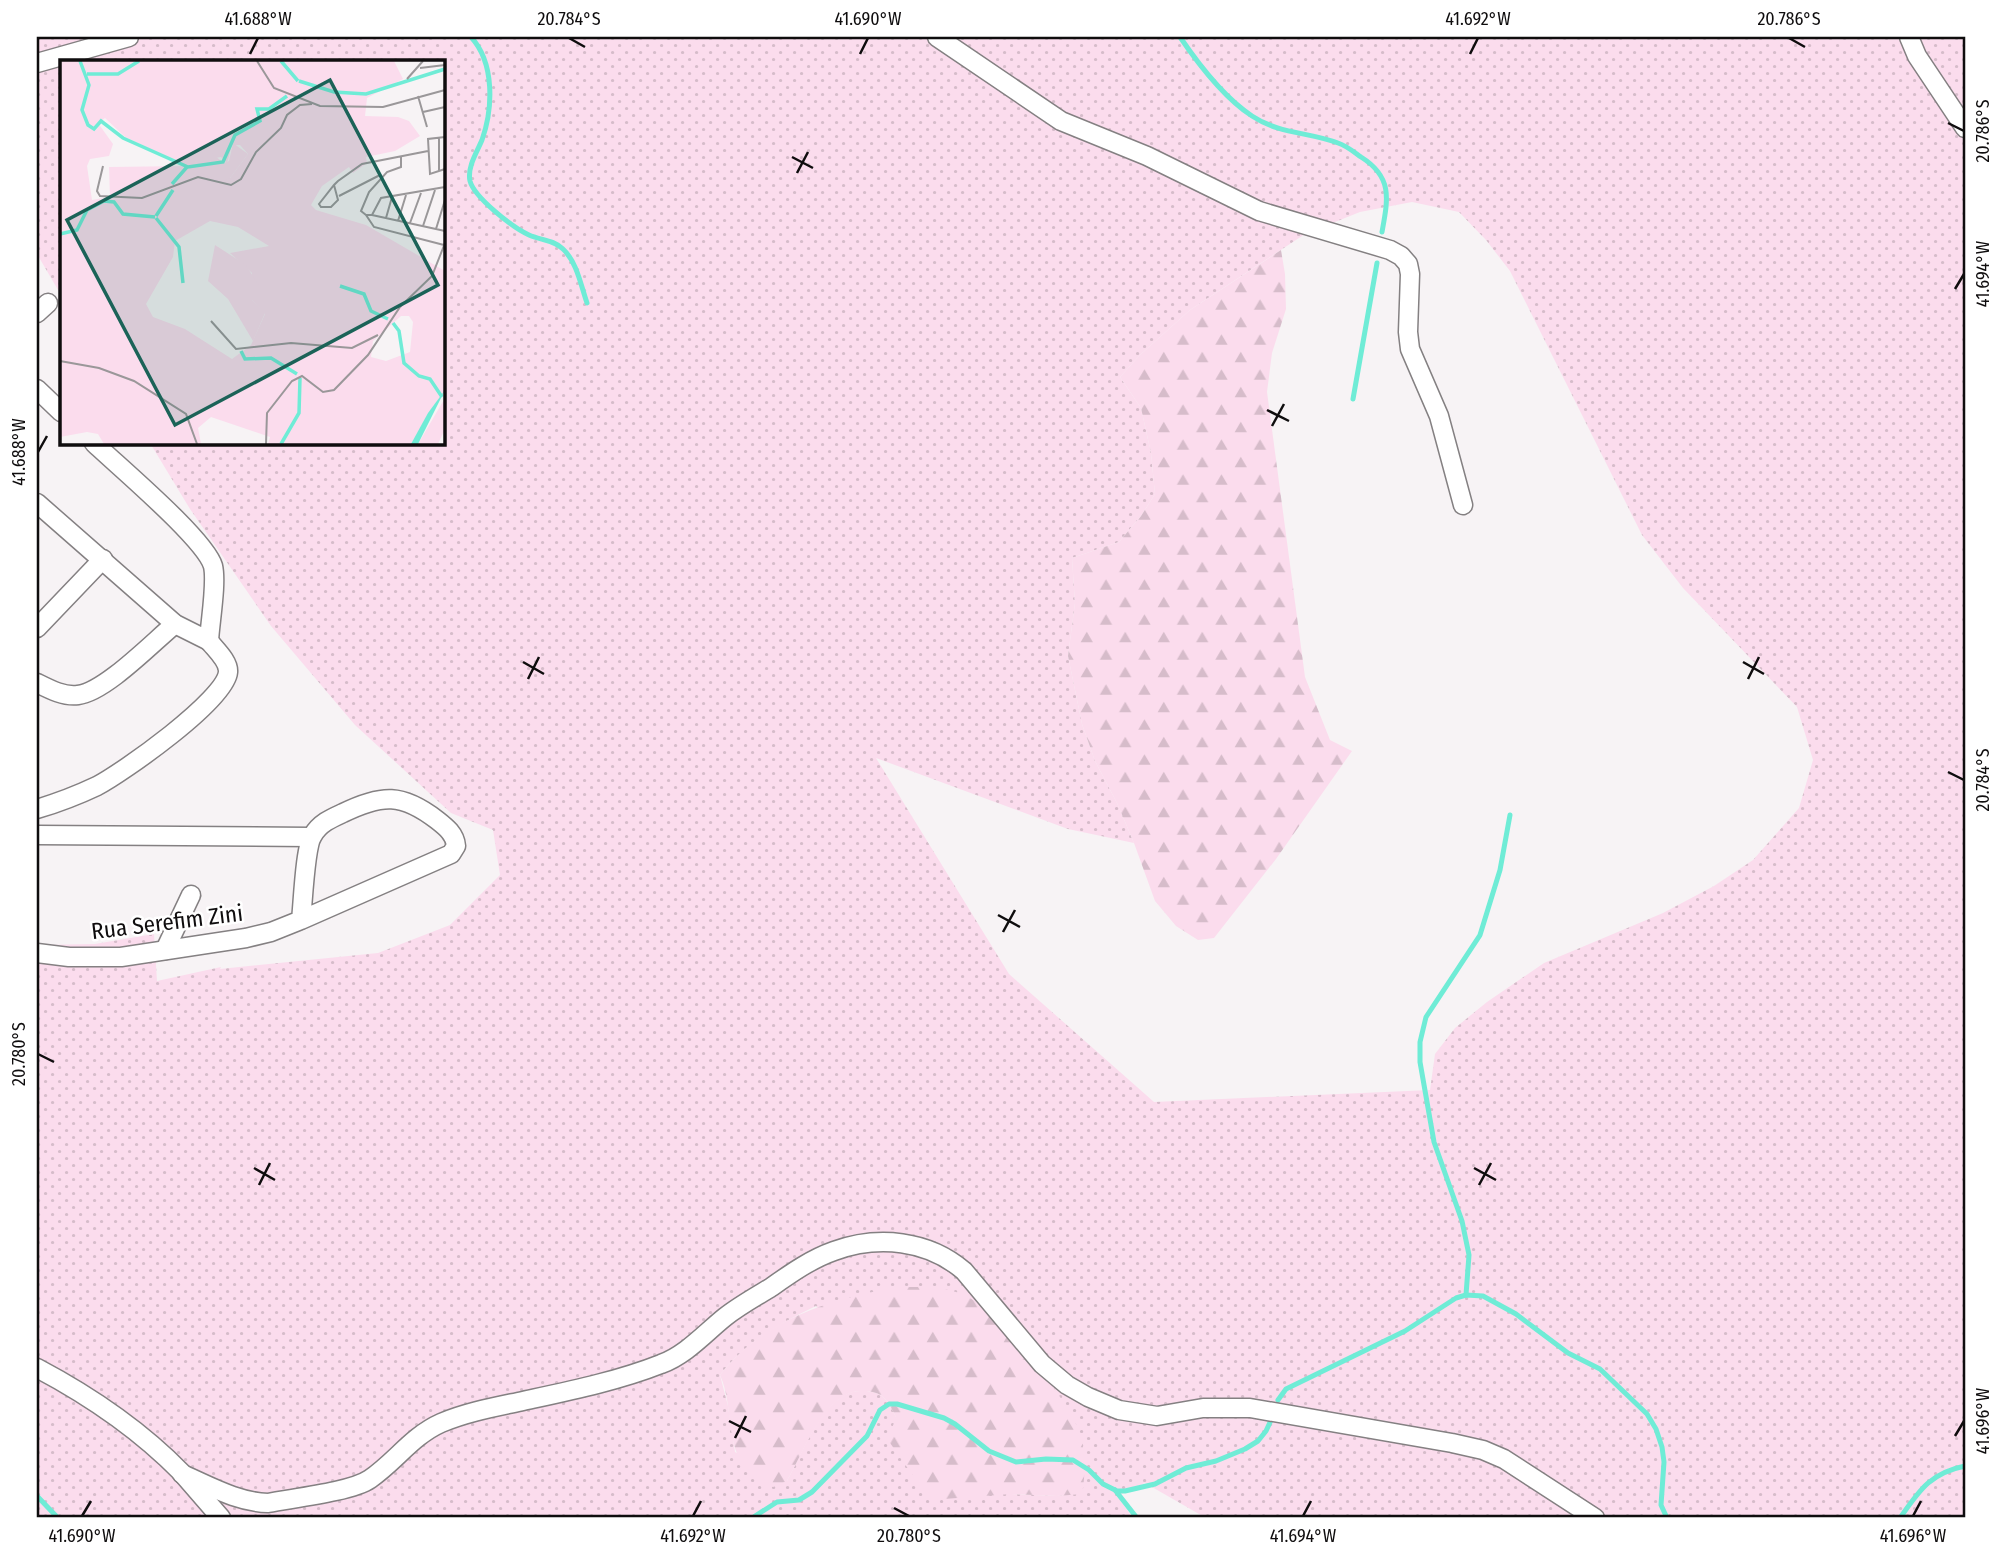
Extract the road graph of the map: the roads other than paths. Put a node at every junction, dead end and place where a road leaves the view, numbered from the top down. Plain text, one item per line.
1 (129, 37) edge
2 (937, 37) edge
3 (1909, 37) edge
4 (37, 63) edge
5 (1965, 128) edge
6 (37, 389) edge
7 (60, 411) edge
8 (95, 444) edge
9 (37, 503) edge
10 (1463, 505) dead end
11 (103, 559) junction
12 (175, 624) junction
13 (37, 628) edge
14 (209, 641) junction
15 (37, 683) edge
16 (37, 809) edge
17 (37, 835) edge
18 (311, 837) junction
19 (191, 895) dead end
20 (302, 920) junction
21 (165, 950) junction
22 (37, 953) edge
23 (37, 1368) edge
24 (182, 1474) junction
25 (221, 1518) edge
26 (1595, 1518) edge

1 - 4 street
2 - 10 street
3 - 5 street
6 - 7 street
8 - 14 street
9 - 11 street
11 - 12 street
11 - 13 street
12 - 14 street
12 - 15 street
14 - 16 street
17 - 18 street
18 - 20 street
18 - 20 street, Rua Serefim Zini
19 - 21 street
20 - 21 street, Rua Serefim Zini
21 - 22 street, Rua Serefim Zini
23 - 24 street
24 - 25 street
24 - 26 street

